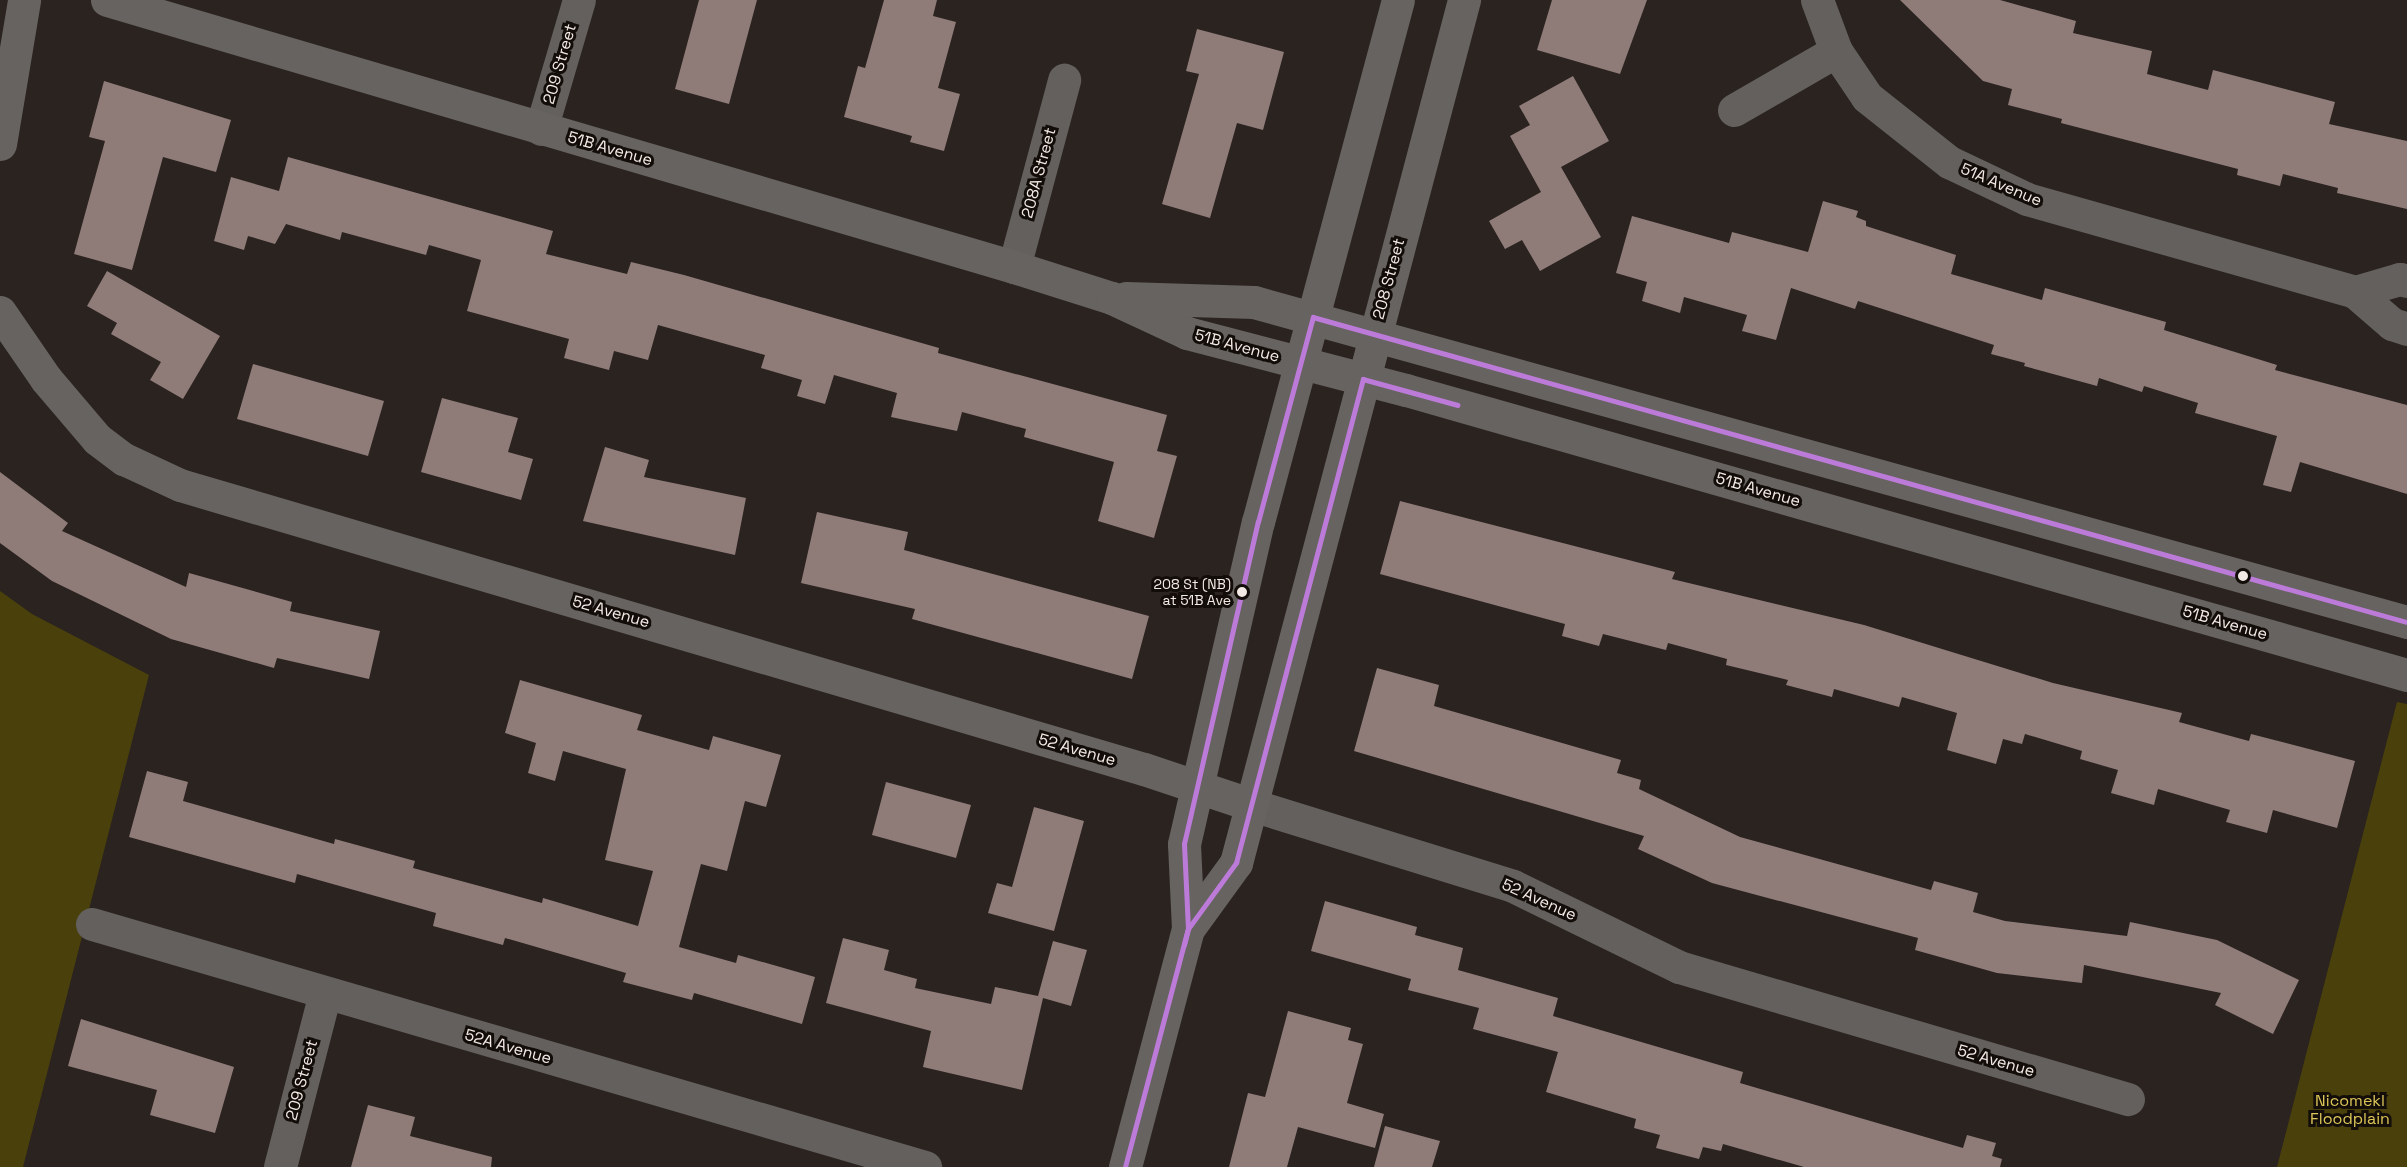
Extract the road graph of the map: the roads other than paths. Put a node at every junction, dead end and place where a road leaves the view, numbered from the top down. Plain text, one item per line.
1 (24, 0) edge
2 (107, 0) edge
3 (579, 0) edge
4 (1398, 0) edge
5 (1464, 0) edge
6 (1817, 0) edge
7 (1836, 51) junction
8 (1064, 80) dead end
9 (1734, 110) dead end
10 (541, 129) junction
11 (0, 144) edge
12 (1014, 267) junction
13 (2407, 281) edge
14 (2355, 292) junction
15 (1112, 298) junction
16 (0, 312) edge
17 (1313, 317) junction
18 (2407, 329) edge
19 (1374, 334) junction
20 (1301, 363) junction
21 (1363, 379) junction
22 (2407, 622) edge
23 (2407, 675) edge
24 (1197, 787) junction
25 (1252, 805) junction
26 (92, 924) dead end
27 (1188, 929) junction
28 (325, 993) junction
29 (2128, 1099) dead end
30 (279, 1167) edge
31 (925, 1167) edge
32 (1125, 1167) edge

1 - 11 street
2 - 10 street, 51B Avenue
3 - 10 street, 209 Street
4 - 17 street, 208 Street
5 - 19 street, 208 Street
6 - 7 street, 51A Avenue
7 - 9 street
7 - 14 street, 51A Avenue
8 - 12 street, 208A Street
10 - 12 street, 51B Avenue
12 - 15 street, 51B Avenue
13 - 14 street
14 - 18 street, 51A Avenue
15 - 17 street, 51B Avenue
15 - 20 street, 51B Avenue
16 - 24 street, 52 Avenue
17 - 19 street, 51B Avenue
17 - 20 street, 208 Street
19 - 21 street, 208 Street
19 - 22 street, 51B Avenue
20 - 21 street, 51B Avenue
20 - 24 street, 208 Street
21 - 23 street, 51B Avenue
21 - 25 street, 208 Street
24 - 25 street, 52 Avenue
24 - 27 street, 208 Street
25 - 27 street, 208 Street
25 - 29 street, 52 Avenue
26 - 28 street, 52A Avenue
27 - 32 street, 208 Street
28 - 30 street, 209 Street
28 - 31 street, 52A Avenue

